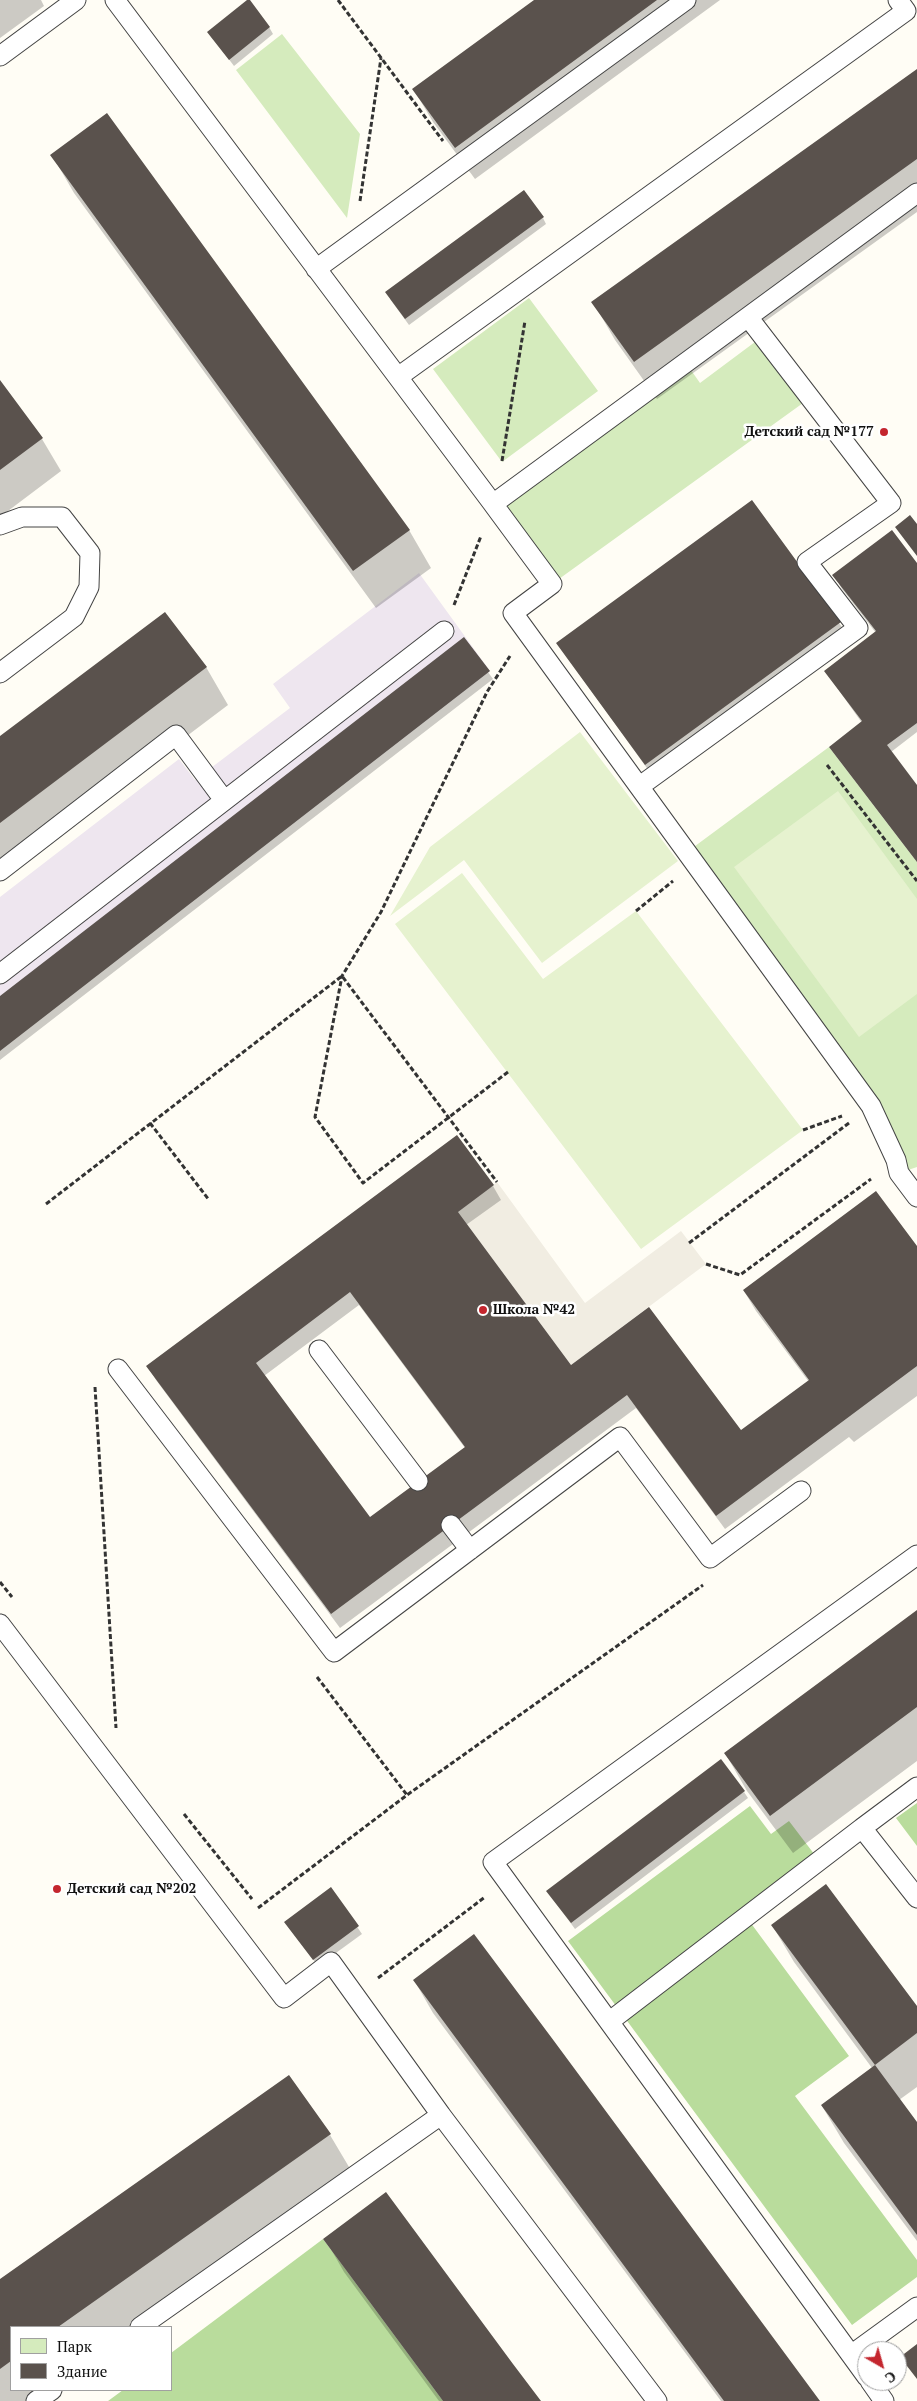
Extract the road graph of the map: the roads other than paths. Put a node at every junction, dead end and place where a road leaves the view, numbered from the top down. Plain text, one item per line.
1 (76, 0) edge
2 (115, 0) edge
3 (686, 0) edge
4 (907, 5) edge
5 (0, 56) edge
6 (917, 193) edge
7 (316, 269) junction
8 (748, 317) junction
9 (398, 377) junction
10 (493, 504) junction
11 (0, 526) edge
12 (444, 631) road end
13 (0, 673) edge
14 (640, 786) junction
15 (224, 800) junction
16 (0, 872) edge
17 (0, 974) edge
18 (917, 1197) edge
19 (319, 1350) dead end
20 (118, 1369) dead end
21 (418, 1481) dead end
22 (801, 1491) dead end
23 (451, 1525) dead end
24 (470, 1550) junction
25 (917, 1555) edge
26 (0, 1624) edge
27 (917, 1787) edge
28 (862, 1828) junction
29 (917, 1898) edge
30 (610, 2021) junction
31 (441, 2115) junction
32 (917, 2307) edge
33 (141, 2326) edge
34 (851, 2355) junction
35 (857, 2363) edge
36 (51, 2391) edge
37 (36, 2401) edge
38 (657, 2401) edge

1 - 5 lane
2 - 7 lane
3 - 7 lane
4 - 9 lane
6 - 8 lane
7 - 9 lane
8 - 10 lane
8 - 14 lane
9 - 10 lane
10 - 14 lane
11 - 13 lane
12 - 15 lane
14 - 18 lane
15 - 16 lane
15 - 17 lane
19 - 21 lane
20 - 24 lane
22 - 24 lane
23 - 24 lane
25 - 30 lane
26 - 31 lane
27 - 28 lane
28 - 29 lane
28 - 30 lane
30 - 34 lane
31 - 33 lane
31 - 38 lane
32 - 34 lane
34 - 35 lane
36 - 37 lane

